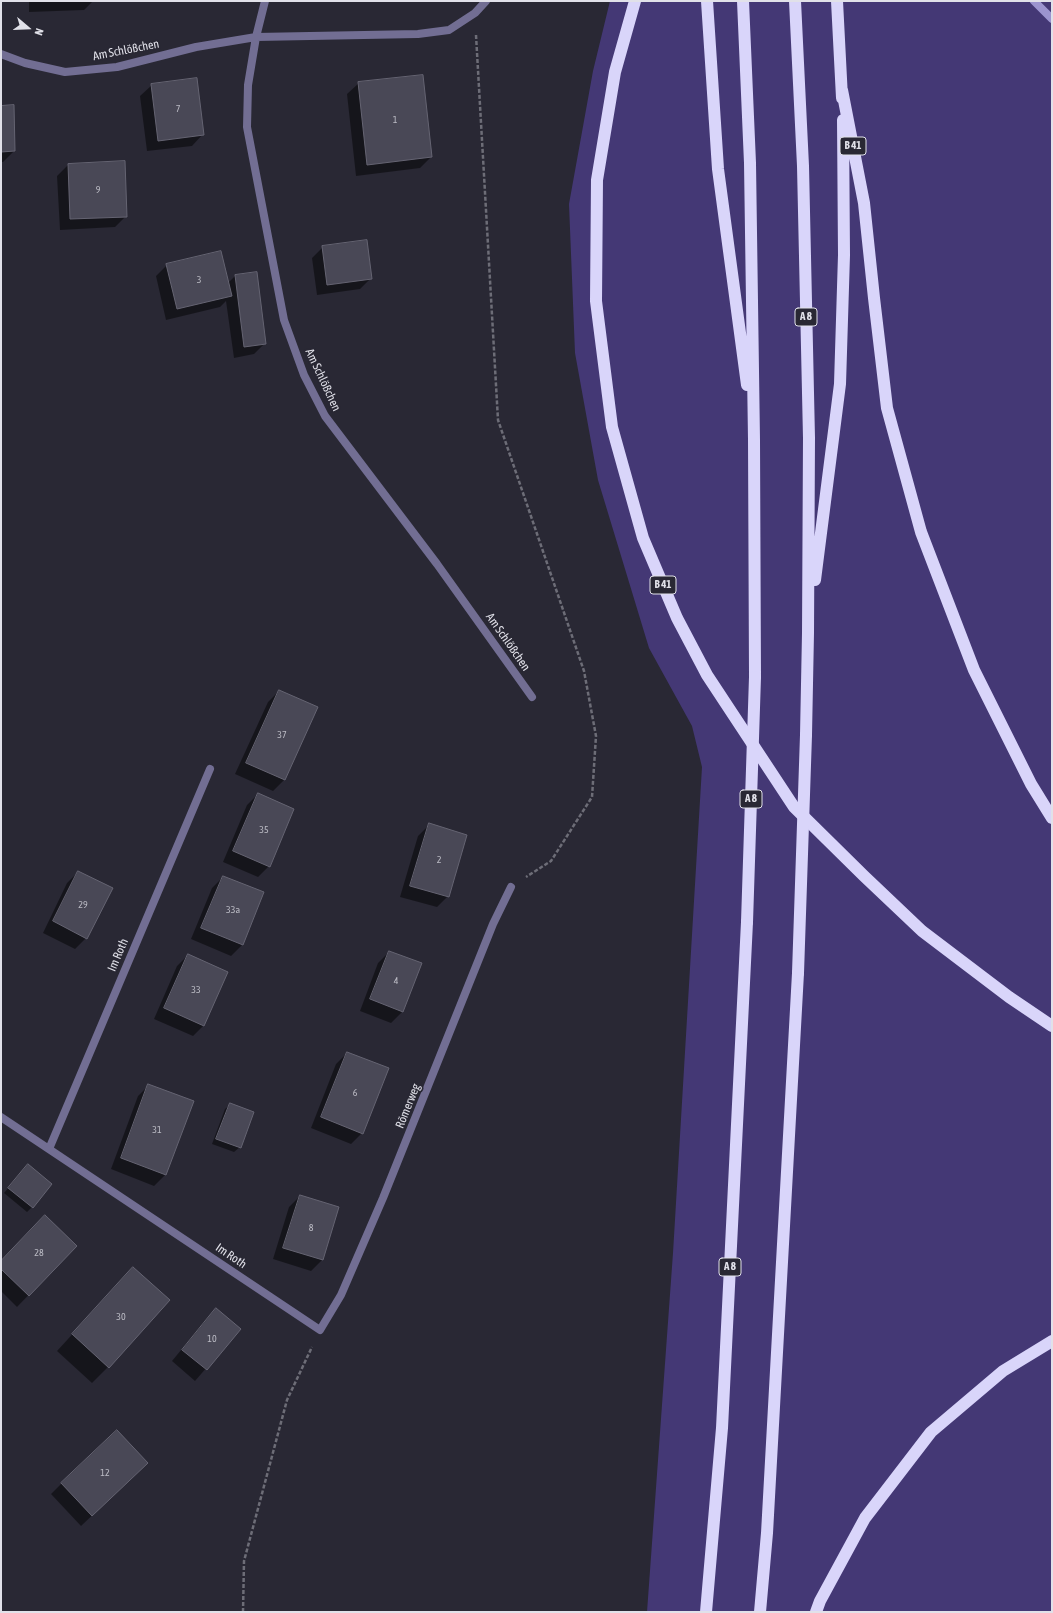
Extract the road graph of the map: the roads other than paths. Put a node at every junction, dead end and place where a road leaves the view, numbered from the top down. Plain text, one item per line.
1 (265, 1) edge
2 (486, 1) edge
3 (635, 1) edge
4 (707, 1) edge
5 (743, 1) edge
6 (795, 1) edge
7 (837, 1) edge
8 (1034, 1) edge
9 (1052, 18) edge
10 (256, 37) junction
11 (1, 54) edge
12 (842, 90) junction
13 (754, 440) junction
14 (808, 633) junction
15 (532, 697) dead end
16 (210, 769) dead end
17 (1052, 818) edge
18 (511, 887) road end
19 (1052, 1026) edge
20 (1, 1117) edge
21 (49, 1149) junction
22 (320, 1330) joint
23 (1052, 1341) edge
24 (706, 1612) edge
25 (760, 1612) edge
26 (816, 1612) edge

1 - 10 street, Am Schlößchen
2 - 10 street, Am Schlößchen
3 - 19 highway, B 41
4 - 13 highway
5 - 13 highway, A 8
6 - 14 highway, A 8
7 - 12 highway
8 - 9 street
10 - 11 street, Am Schlößchen
10 - 15 street, Am Schlößchen
12 - 14 highway
12 - 17 highway, B 41
13 - 24 highway, A 8, bridge
14 - 25 highway, A 8, bridge
16 - 21 street, Im Roth
18 - 22 street, Römerweg
20 - 21 street, Im Roth
21 - 22 street, Im Roth
23 - 26 highway

